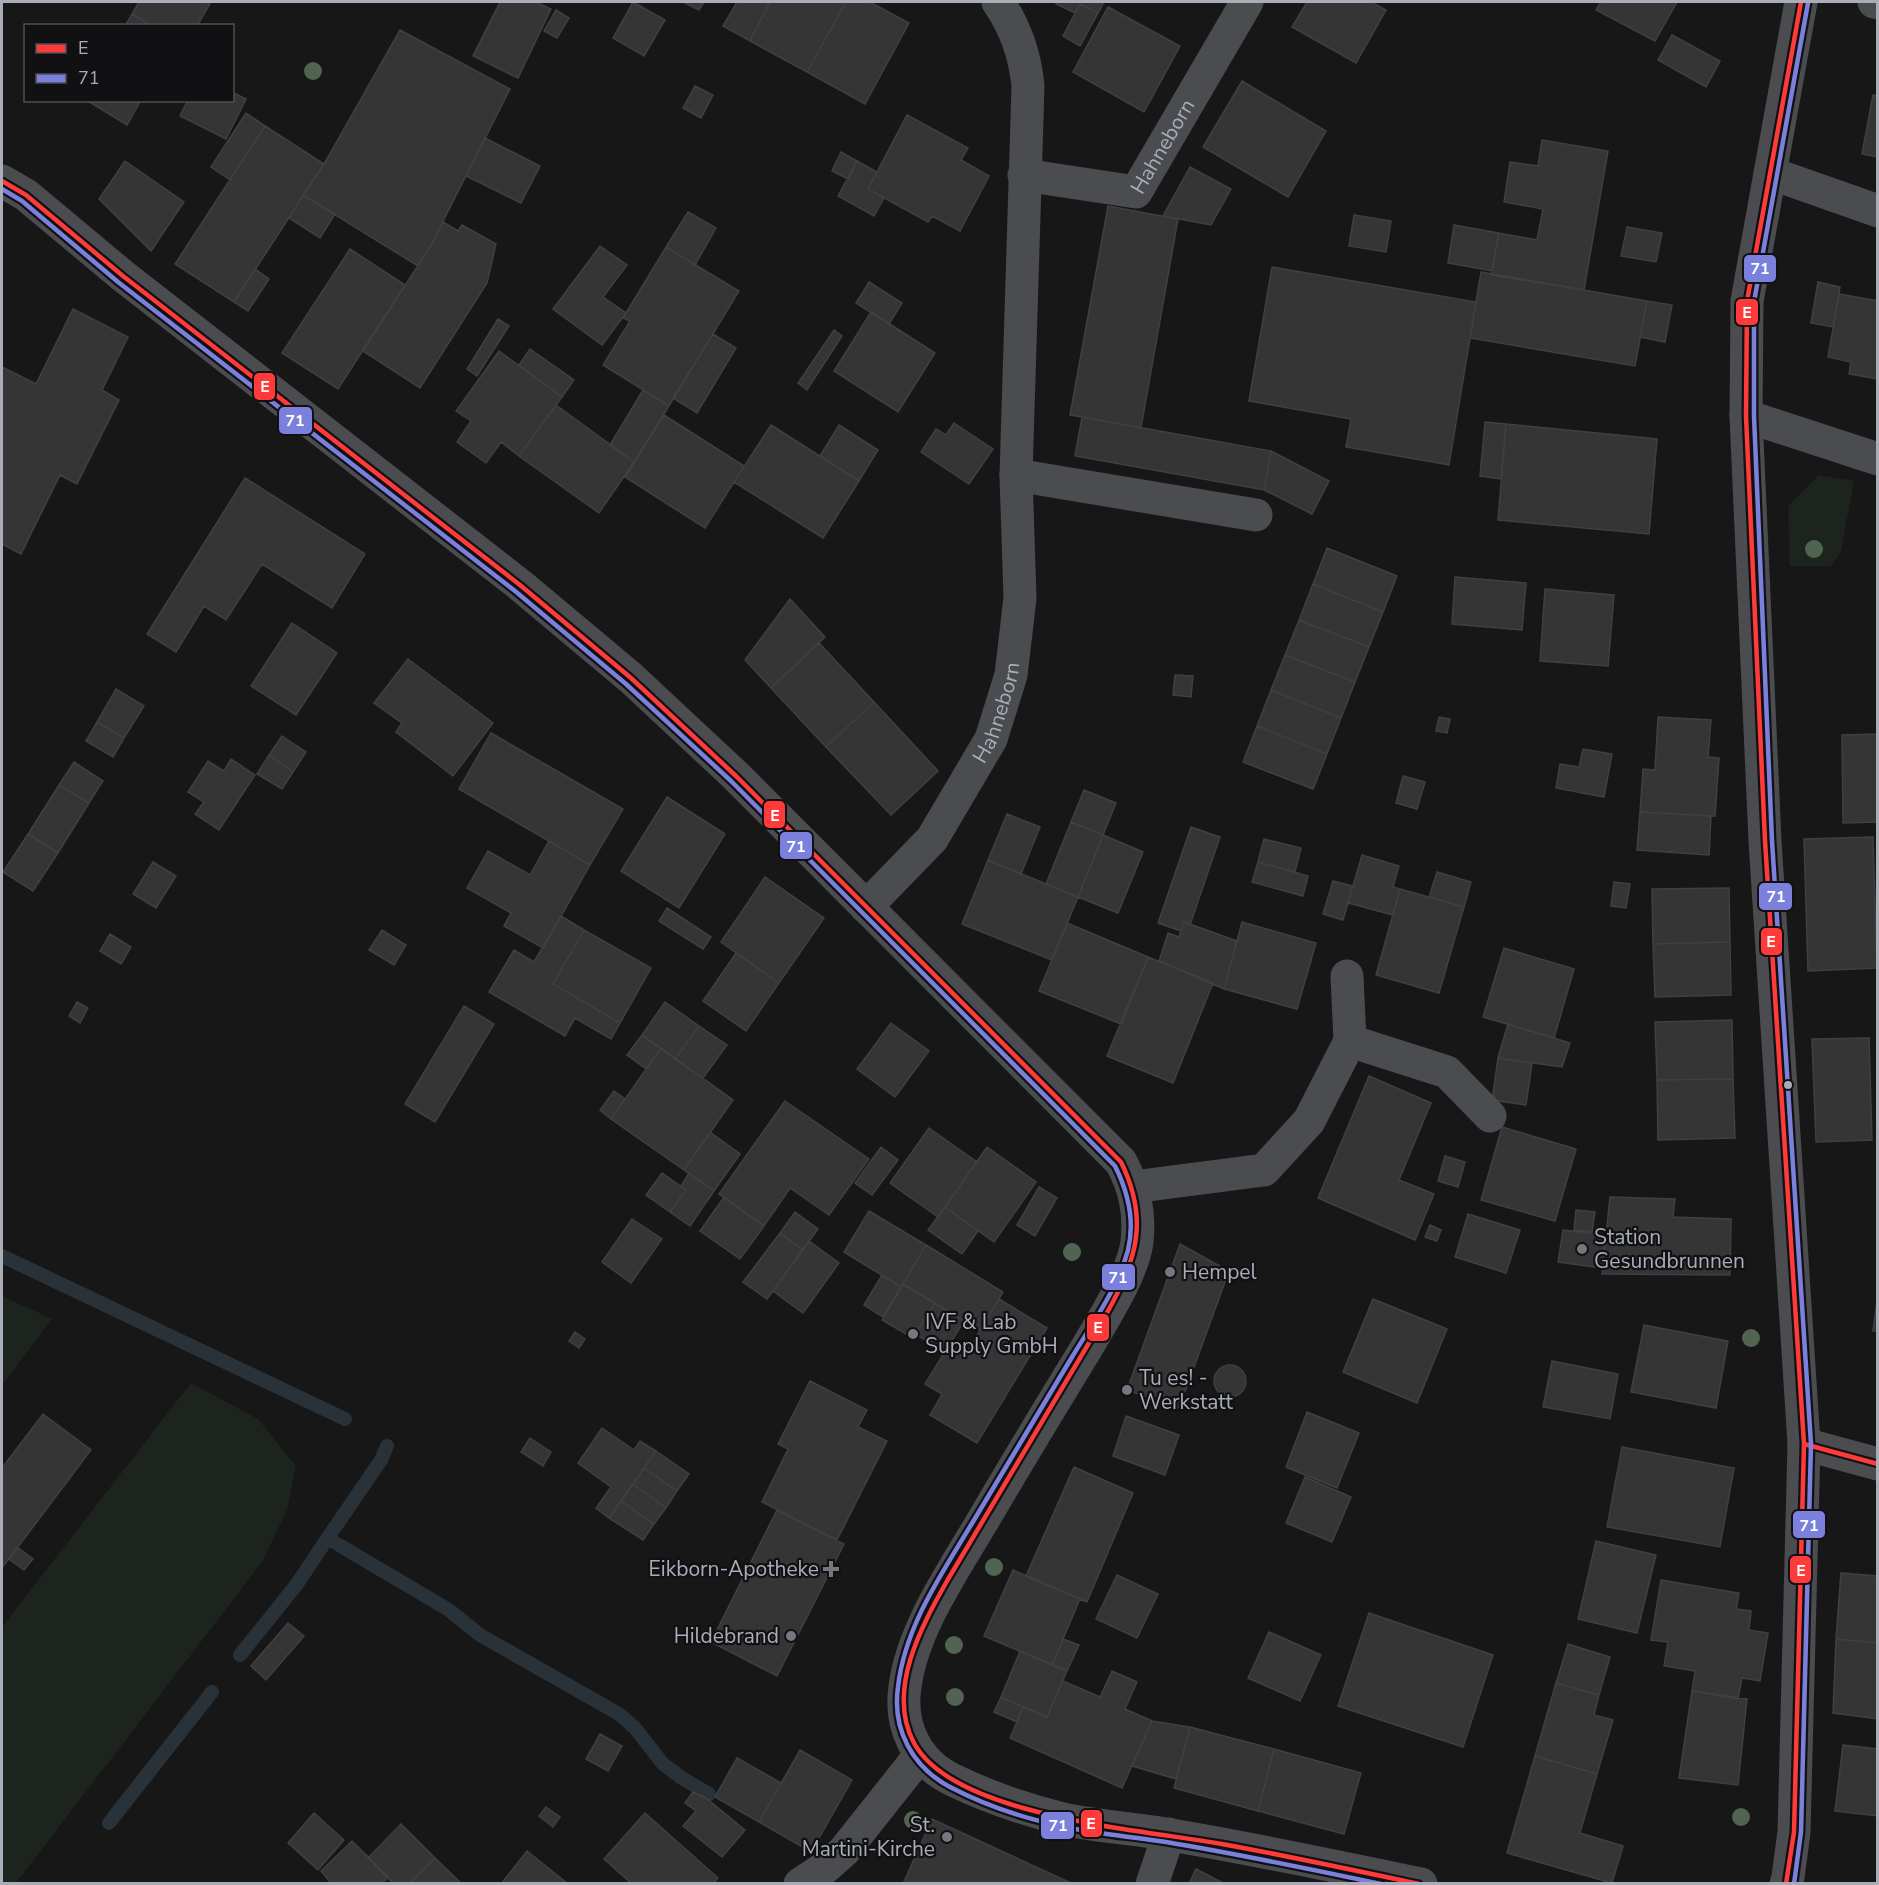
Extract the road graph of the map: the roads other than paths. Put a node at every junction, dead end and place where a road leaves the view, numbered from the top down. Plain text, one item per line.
1 (998, 2) edge
2 (1247, 2) edge
3 (1802, 2) edge
4 (1770, 173) junction
5 (1024, 175) junction
6 (2, 181) edge
7 (1878, 212) edge
8 (1746, 416) junction
9 (1878, 459) edge
10 (1016, 475) junction
11 (1256, 515) dead end
12 (866, 907) junction
13 (1347, 976) dead end
14 (1350, 1041) junction
15 (1490, 1116) dead end
16 (1133, 1187) junction
17 (1804, 1444) junction
18 (1878, 1464) edge
19 (921, 1754) junction
20 (1169, 1834) junction
21 (800, 1884) edge
22 (1152, 1884) edge
23 (1421, 1884) edge
24 (1786, 1884) edge

1 - 5 street, Hahneborn
2 - 5 street, Hahneborn
3 - 4 street
4 - 7 street
4 - 8 street
5 - 10 street, Hahneborn
6 - 12 street
8 - 9 street
8 - 17 street
10 - 11 street
10 - 12 street, Hahneborn
12 - 16 street
13 - 14 street
14 - 15 street
14 - 16 street
16 - 19 street
17 - 18 street
17 - 24 street
19 - 20 street
19 - 21 street
20 - 22 street
20 - 23 street

